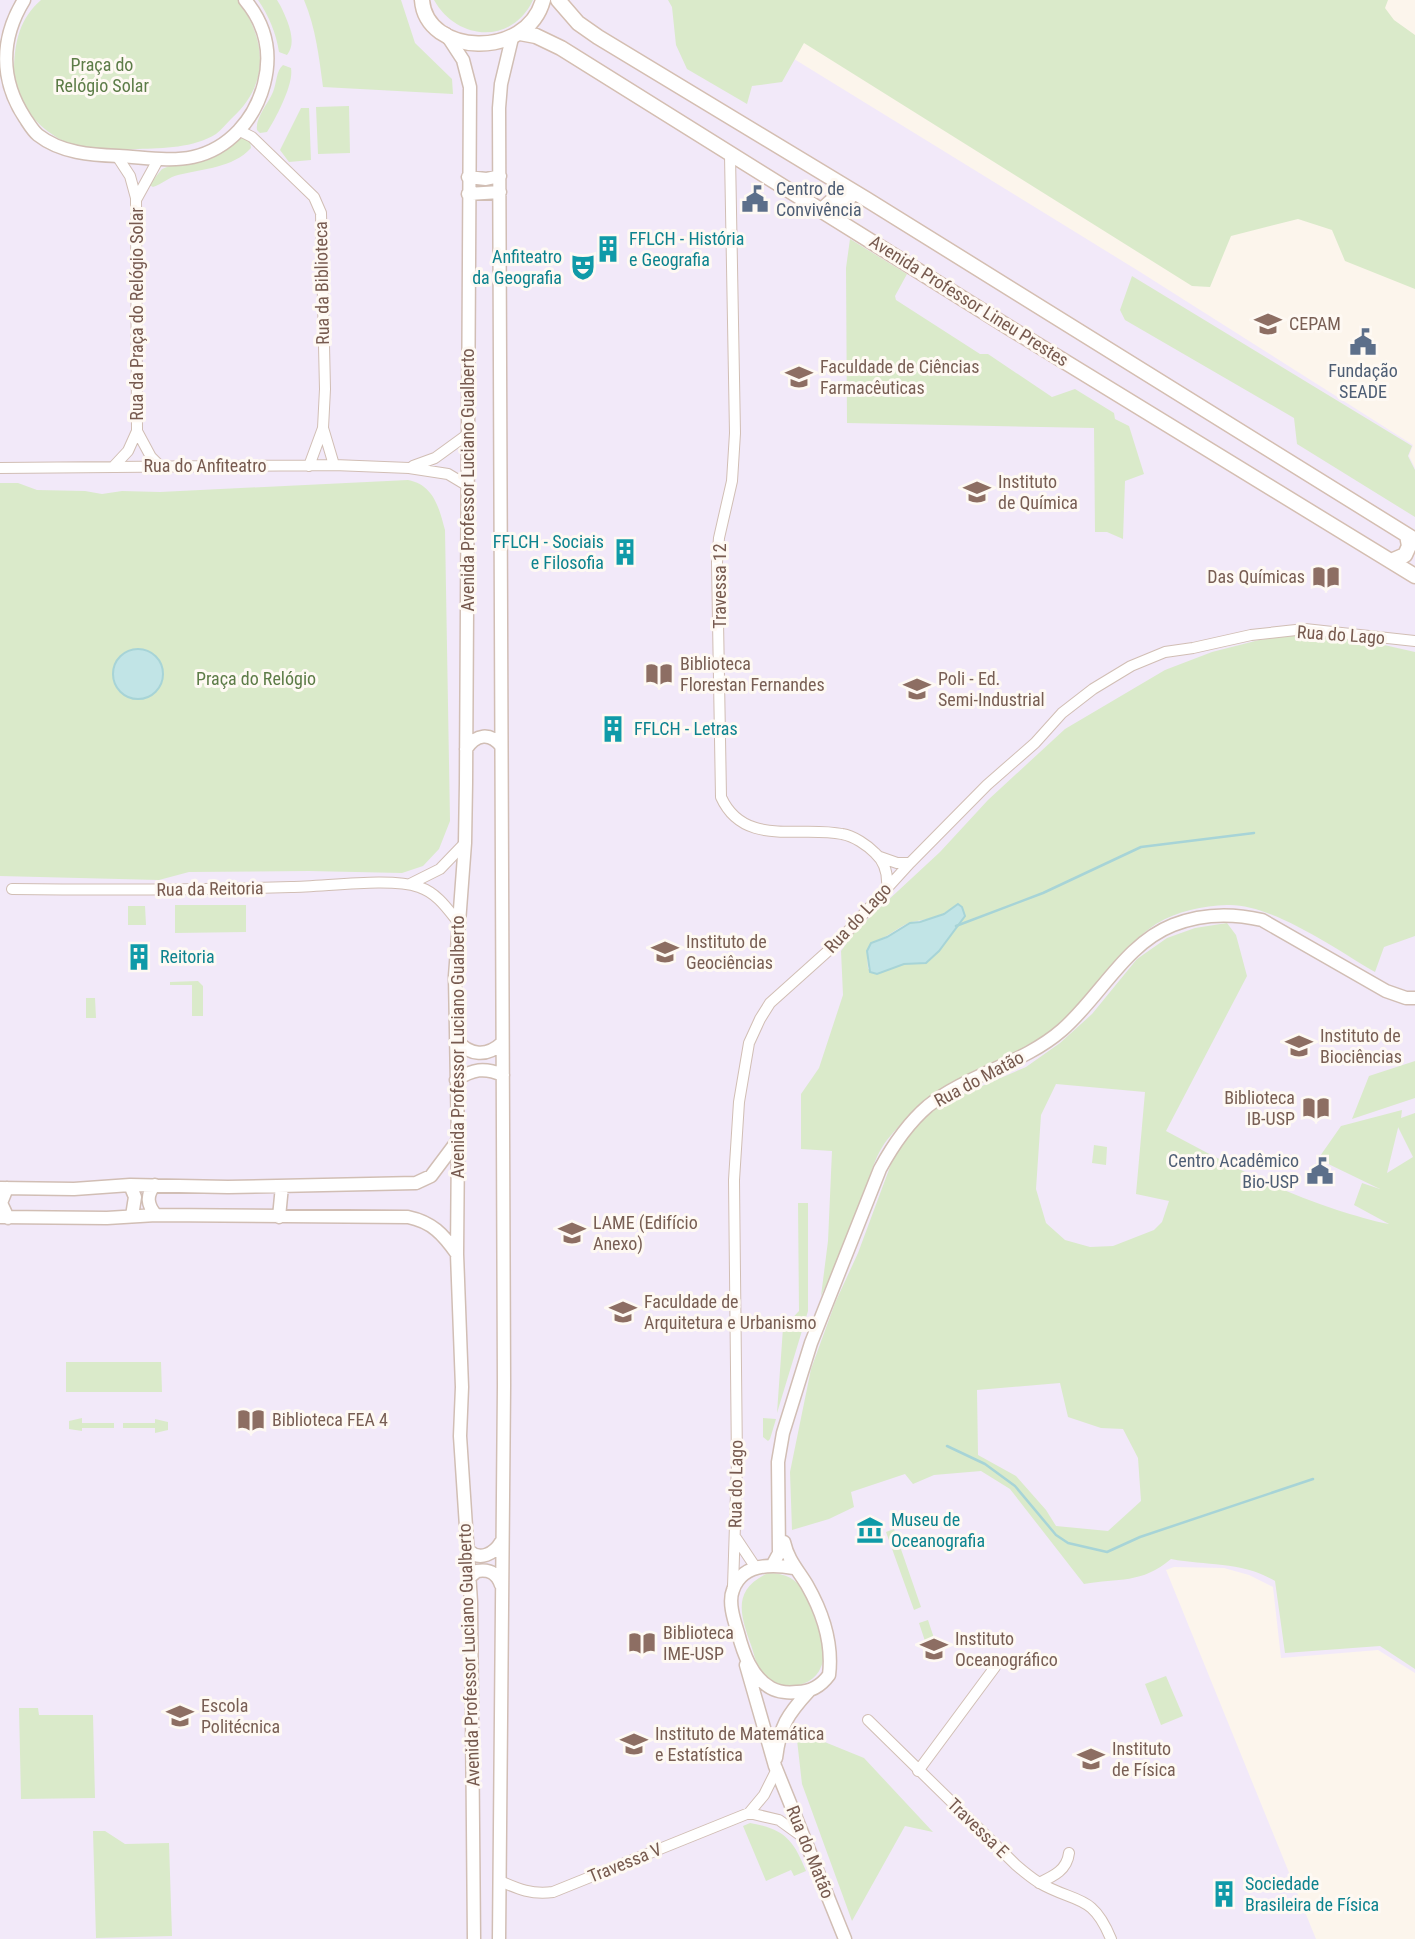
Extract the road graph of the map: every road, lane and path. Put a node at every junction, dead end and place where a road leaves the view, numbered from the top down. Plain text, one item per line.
1 (24, 0) edge
2 (245, 0) edge
3 (422, 0) edge
4 (543, 0) edge
5 (558, 0) edge
6 (446, 34) junction
7 (516, 35) junction
8 (3, 42) edge
9 (2, 67) edge
10 (240, 131) junction
11 (730, 155) junction
12 (117, 156) junction
13 (159, 158) junction
14 (500, 176) junction
15 (468, 177) junction
16 (839, 183) junction
17 (500, 192) junction
18 (854, 192) junction
19 (468, 194) junction
20 (136, 198) junction
21 (822, 211) junction
22 (837, 219) junction
23 (323, 428) junction
24 (137, 431) junction
25 (468, 434) junction
26 (334, 465) junction
27 (114, 466) junction
28 (309, 466) junction
29 (161, 467) junction
30 (0, 468) edge
31 (410, 468) junction
32 (468, 486) junction
33 (1411, 538) edge
34 (1391, 561) junction
35 (1415, 576) edge
36 (1415, 641) edge
37 (467, 719) junction
38 (501, 723) junction
39 (501, 746) junction
40 (466, 749) junction
41 (465, 843) junction
42 (879, 857) junction
43 (910, 863) junction
44 (408, 884) junction
45 (887, 887) junction
46 (12, 890) dead end
47 (458, 922) junction
48 (1415, 998) edge
49 (456, 1040) junction
50 (502, 1043) junction
51 (503, 1075) junction
52 (456, 1080) junction
53 (458, 1140) junction
54 (130, 1185) junction
55 (155, 1185) junction
56 (282, 1186) junction
57 (4, 1188) edge
58 (156, 1214) junction
59 (132, 1216) junction
60 (4, 1217) edge
61 (279, 1217) junction
62 (457, 1254) junction
63 (781, 1528) junction
64 (735, 1537) junction
65 (501, 1542) junction
66 (468, 1551) junction
67 (773, 1564) junction
68 (756, 1568) junction
69 (794, 1568) junction
70 (470, 1577) junction
71 (502, 1585) junction
72 (733, 1590) junction
73 (743, 1654) junction
74 (995, 1667) dead end
75 (809, 1691) junction
76 (868, 1720) dead end
77 (776, 1768) junction
78 (918, 1771) junction
79 (749, 1812) junction
80 (804, 1838) junction
81 (1069, 1853) dead end
82 (500, 1881) junction
83 (1039, 1883) junction
84 (474, 1939) edge
85 (499, 1939) edge
86 (845, 1939) edge
87 (1111, 1939) edge

1 - 8 street
2 - 10 street
3 - 6 main road
4 - 7 main road
5 - 16 main road, Avenida Professor Lineu Prestes
6 - 7 main road
6 - 15 street, Avenida Professor Luciano Gualberto
7 - 11 main road, Avenida Professor Lineu Prestes
7 - 14 street, Avenida Professor Luciano Gualberto
8 - 9 street
9 - 12 street
10 - 13 street
10 - 23 street, Rua da Biblioteca
11 - 21 main road, Avenida Professor Lineu Prestes
11 - 42 street, Travessa 12
12 - 13 street
12 - 20 street, Rua da Praça do Relógio Solar
13 - 20 street, Rua da Praça do Relógio Solar
14 - 15 street
14 - 17 street, Avenida Professor Luciano Gualberto
15 - 19 street, Avenida Professor Luciano Gualberto
16 - 18 main road, Avenida Professor Lineu Prestes
16 - 21 main road
17 - 19 street
17 - 38 street, Avenida Professor Luciano Gualberto
18 - 22 main road
18 - 33 main road, Avenida Professor Lineu Prestes
19 - 25 street, Avenida Professor Luciano Gualberto
20 - 24 street, Rua da Praça do Relógio Solar
21 - 22 main road, Avenida Professor Lineu Prestes
22 - 34 main road, Avenida Professor Lineu Prestes
23 - 26 street, Rua da Biblioteca
23 - 28 street, Rua da Biblioteca
24 - 27 street, Rua da Praça do Relógio Solar
24 - 29 street, Rua da Praça do Relógio Solar
25 - 31 street, Rua do Anfiteatro
25 - 32 street, Avenida Professor Luciano Gualberto
26 - 28 street, Rua do Anfiteatro
26 - 31 street, Rua do Anfiteatro
27 - 29 street, Rua do Anfiteatro
27 - 30 street, Rua do Anfiteatro
28 - 29 street, Rua do Anfiteatro
31 - 32 street, Rua do Anfiteatro
32 - 37 street, Avenida Professor Luciano Gualberto
33 - 34 main road
34 - 35 main road, Avenida Professor Lineu Prestes
36 - 43 street, Rua do Lago
37 - 38 street
37 - 40 street, Avenida Professor Luciano Gualberto
38 - 39 street, Avenida Professor Luciano Gualberto
39 - 40 street
39 - 50 street, Avenida Professor Luciano Gualberto
40 - 41 street, Avenida Professor Luciano Gualberto
41 - 44 street, Rua da Reitoria
41 - 47 street, Avenida Professor Luciano Gualberto
42 - 43 street, Travessa 12
42 - 45 street
43 - 45 street, Rua do Lago
44 - 46 street, Rua da Reitoria
44 - 47 street, Rua da Reitoria
45 - 64 street, Rua do Lago
47 - 49 street, Avenida Professor Luciano Gualberto
48 - 63 street, Rua do Matão
49 - 50 street
49 - 52 street, Avenida Professor Luciano Gualberto
50 - 51 street, Avenida Professor Luciano Gualberto
51 - 52 street
51 - 65 street, Avenida Professor Luciano Gualberto
52 - 53 street, Avenida Professor Luciano Gualberto
53 - 56 street
53 - 62 street, Avenida Professor Luciano Gualberto
54 - 55 street
54 - 57 street
54 - 59 street
55 - 56 street
55 - 58 street
56 - 61 street
57 - 60 street
58 - 59 street
58 - 61 street
59 - 60 street
61 - 62 street
62 - 66 street, Avenida Professor Luciano Gualberto
63 - 67 street, Rua do Matão
63 - 69 street, Rua do Matão
64 - 68 street, Rua do Lago
64 - 72 street, Rua do Lago
65 - 66 street
65 - 71 street, Avenida Professor Luciano Gualberto
66 - 70 street, Avenida Professor Luciano Gualberto
67 - 68 street
67 - 69 street
68 - 72 street
69 - 75 street
70 - 71 street
70 - 84 street, Avenida Professor Luciano Gualberto
71 - 82 street, Avenida Professor Luciano Gualberto
72 - 73 street
73 - 75 street
73 - 77 street, Rua do Matão
74 - 78 street
75 - 77 street, Rua do Matão
76 - 78 street, Travessa E
77 - 79 street
77 - 80 street, Rua do Matão
78 - 83 street, Travessa E
79 - 80 street
79 - 82 street, Travessa V
80 - 86 street, Rua do Matão
81 - 83 street
82 - 85 street, Avenida Professor Luciano Gualberto
83 - 87 street, Travessa E

